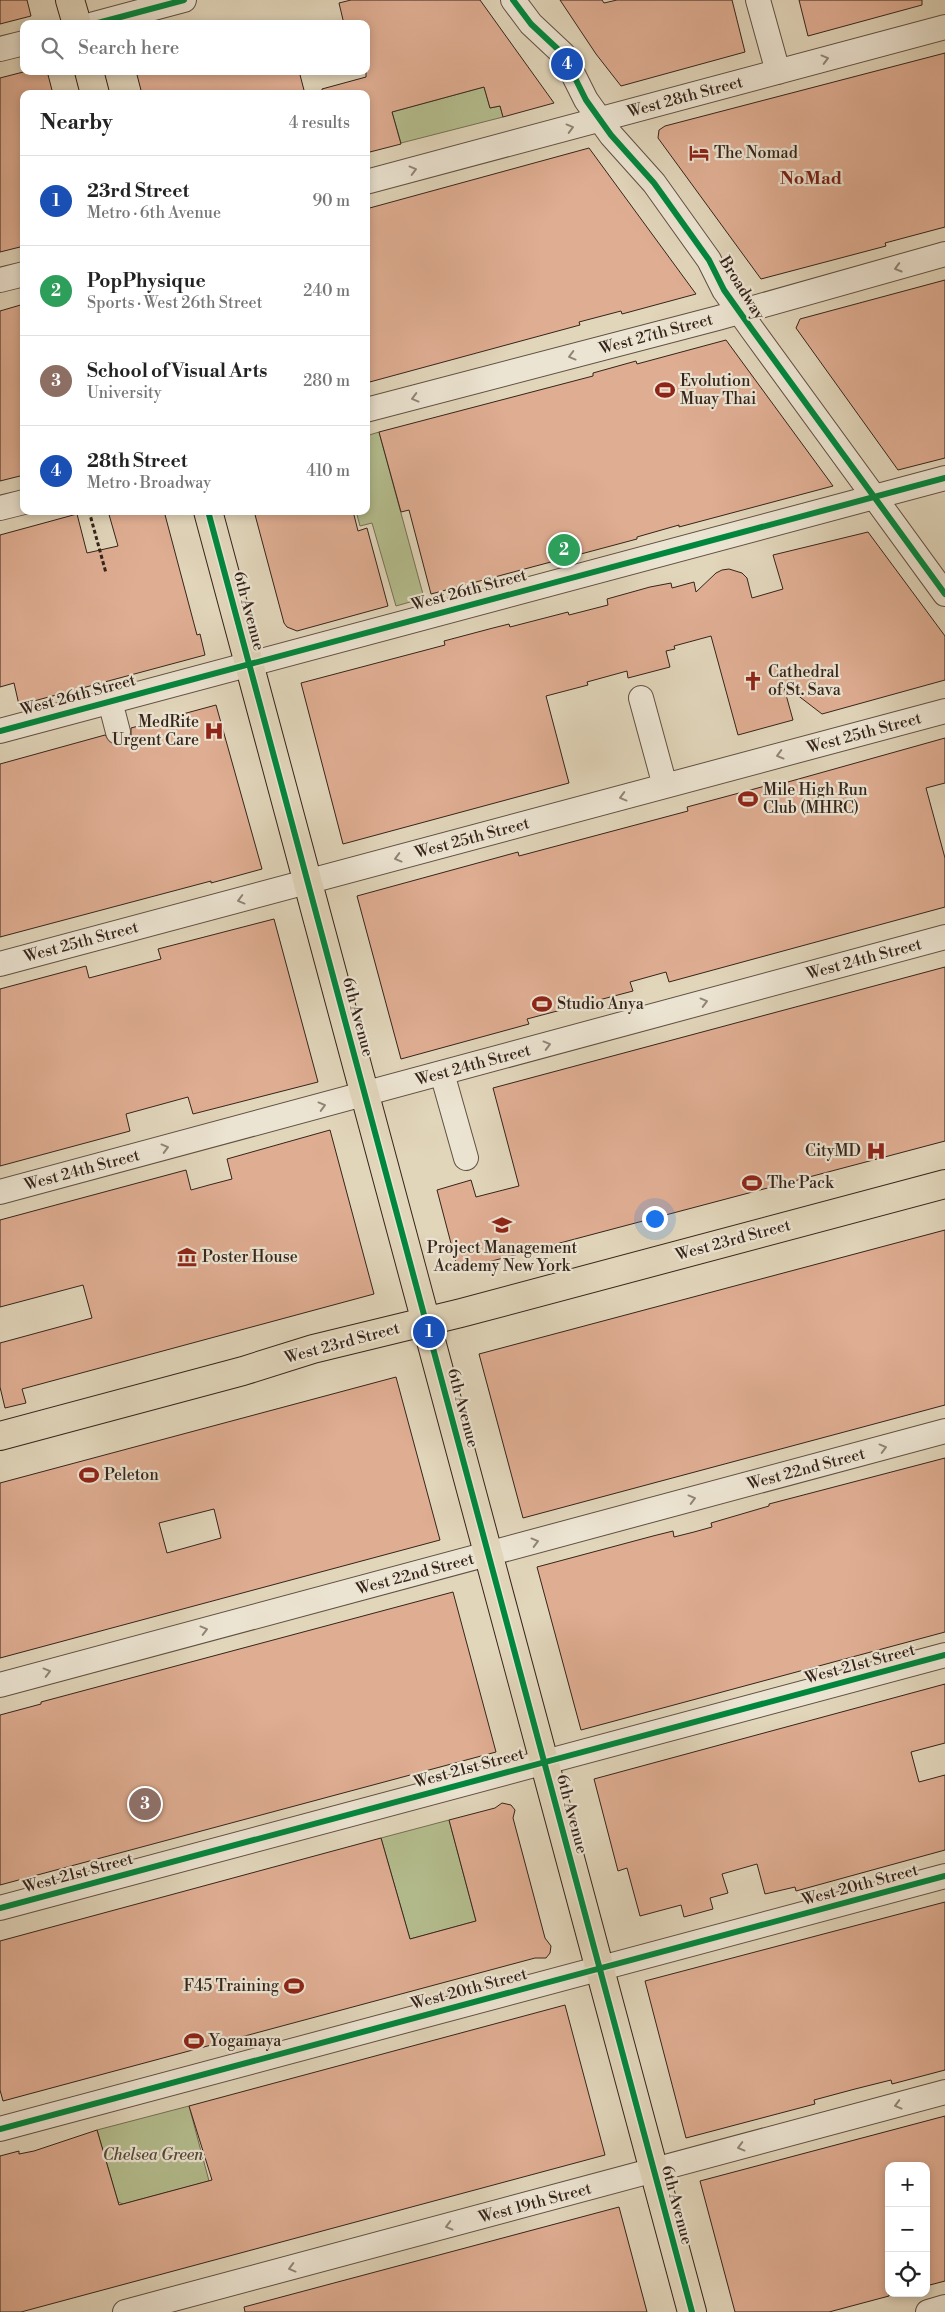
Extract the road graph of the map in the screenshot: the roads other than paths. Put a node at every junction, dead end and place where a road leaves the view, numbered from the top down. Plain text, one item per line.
1 (70, 0) edge
2 (184, 0) edge
3 (514, 0) edge
4 (758, 0) edge
5 (75, 20) edge
6 (109, 20) edge
7 (945, 27) edge
8 (20, 43) edge
9 (0, 49) edge
10 (778, 72) junction
11 (90, 75) edge
12 (94, 90) edge
13 (600, 120) junction
14 (370, 181) edge
15 (945, 254) edge
16 (20, 275) edge
17 (0, 280) edge
18 (740, 312) junction
19 (370, 409) edge
20 (945, 478) edge
21 (873, 496) junction
22 (20, 503) edge
23 (0, 508) edge
24 (209, 515) edge
25 (945, 594) edge
26 (249, 664) junction
27 (641, 698) dead end
28 (110, 701) junction
29 (945, 711) edge
30 (0, 731) edge
31 (118, 732) dead end
32 (665, 786) junction
33 (307, 882) junction
34 (945, 937) edge
35 (0, 964) edge
36 (442, 1073) junction
37 (365, 1094) junction
38 (466, 1158) dead end
39 (945, 1184) edge
40 (0, 1192) edge
41 (426, 1321) junction
42 (945, 1431) edge
43 (0, 1436) edge
44 (488, 1554) junction
45 (945, 1655) edge
46 (0, 1685) edge
47 (544, 1762) junction
48 (945, 1876) edge
49 (0, 1908) edge
50 (600, 1969) junction
51 (945, 2092) edge
52 (0, 2129) edge
53 (654, 2171) junction
54 (945, 2307) edge
55 (125, 2312) edge
56 (692, 2312) edge
57 (928, 2312) edge

1 - 5 main road
2 - 6 street
3 - 13 street, Broadway
4 - 10 street
10 -> 7 street, West 28th Street
8 - 9 street
10 - 13 street, West 28th Street
11 - 12 main road
14 -> 13 street, West 28th Street
13 - 18 street, Broadway
15 -> 18 street, West 27th Street
16 - 17 street
18 -> 19 street, West 27th Street
18 - 21 street, Broadway
20 - 21 street, West 26th Street
21 - 25 street, Broadway
21 - 26 street, West 26th Street
22 - 23 street
24 - 26 main road, 6th Avenue
26 - 28 street, West 26th Street
26 - 33 main road, 6th Avenue
27 - 32 street
28 - 30 street, West 26th Street
28 - 31 street
29 -> 32 street, West 25th Street
32 -> 33 street, West 25th Street
33 -> 35 street, West 25th Street
33 - 37 main road, 6th Avenue
36 -> 34 street, West 24th Street
36 - 37 street, West 24th Street
36 - 38 street
40 -> 37 street, West 24th Street
37 - 41 main road, 6th Avenue
39 - 41 main road, West 23rd Street
41 - 43 main road, West 23rd Street
41 - 44 main road, 6th Avenue
44 -> 42 street, West 22nd Street
46 -> 44 street, West 22nd Street
44 - 47 main road, 6th Avenue
45 - 47 street, West 21st Street
47 - 49 street, West 21st Street
47 - 50 main road, 6th Avenue
48 - 50 street, West 20th Street
50 - 52 street, West 20th Street
50 - 53 main road, 6th Avenue
51 -> 53 street, West 19th Street
53 -> 55 street, West 19th Street
53 - 56 main road, 6th Avenue
54 - 57 street

